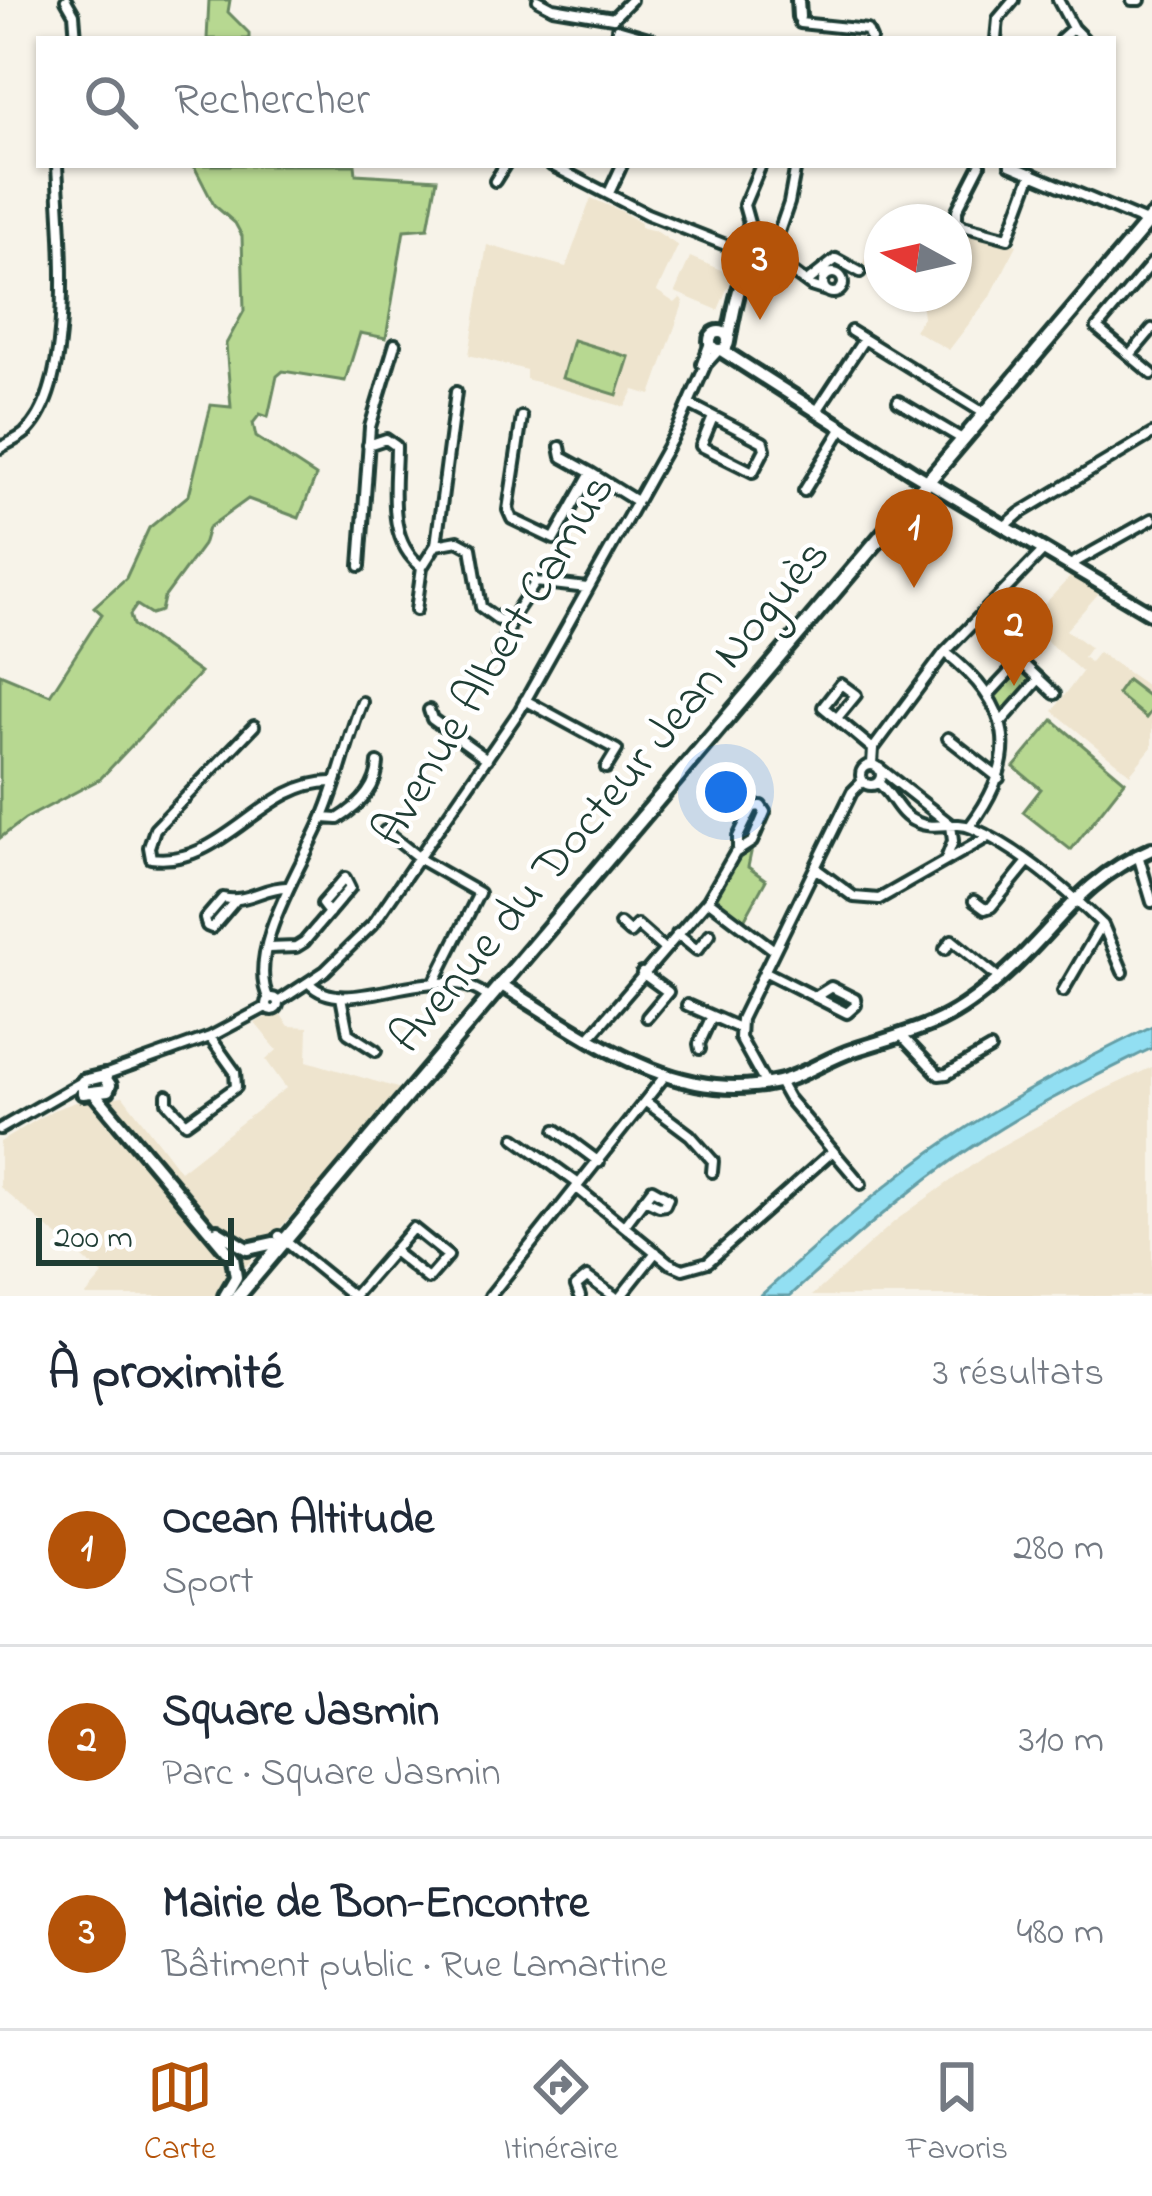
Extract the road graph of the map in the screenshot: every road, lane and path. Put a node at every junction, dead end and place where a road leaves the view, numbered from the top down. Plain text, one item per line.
1 (66, 0) edge
2 (538, 0) edge
3 (798, 0) edge
4 (1014, 0) edge
5 (1058, 0) edge
6 (629, 3) edge
7 (613, 18) junction
8 (800, 20) junction
9 (1073, 28) junction
10 (616, 34) edge
11 (76, 36) edge
12 (800, 36) edge
13 (870, 36) edge
14 (996, 36) edge
15 (1064, 36) edge
16 (1081, 36) edge
17 (57, 168) edge
18 (503, 168) edge
19 (557, 168) edge
20 (575, 168) edge
21 (621, 168) edge
22 (760, 168) edge
23 (795, 168) edge
24 (978, 168) edge
25 (1018, 168) edge
26 (1032, 173) junction
27 (572, 176) junction
28 (495, 181) dead end
29 (609, 193) junction
30 (1150, 220) edge
31 (759, 258) junction
32 (1152, 265) edge
33 (860, 272) dead end
34 (826, 277) junction
35 (809, 279) junction
36 (826, 291) junction
37 (1152, 329) edge
38 (851, 331) dead end
39 (864, 339) junction
40 (395, 344) dead end
41 (721, 344) junction
42 (1130, 355) junction
43 (1152, 374) edge
44 (456, 392) dead end
45 (898, 401) dead end
46 (688, 404) junction
47 (817, 411) junction
48 (984, 412) junction
49 (522, 417) dead end
50 (713, 417) junction
51 (842, 428) junction
52 (1152, 434) edge
53 (962, 439) junction
54 (368, 445) junction
55 (560, 447) dead end
56 (0, 448) edge
57 (591, 473) junction
58 (927, 481) junction
59 (804, 491) dead end
60 (636, 501) junction
61 (1152, 519) edge
62 (1005, 526) junction
63 (436, 545) junction
64 (1044, 550) junction
65 (1070, 565) junction
66 (360, 566) dead end
67 (422, 566) junction
68 (587, 589) junction
69 (416, 610) dead end
70 (1152, 614) edge
71 (508, 620) junction
72 (497, 652) dead end
73 (945, 652) junction
74 (1040, 679) junction
75 (989, 694) junction
76 (1055, 694) dead end
77 (526, 700) junction
78 (362, 702) dead end
79 (429, 710) dead end
80 (837, 718) junction
81 (1002, 721) junction
82 (254, 726) dead end
83 (948, 738) dead end
84 (873, 749) junction
85 (487, 759) junction
86 (378, 763) dead end
87 (876, 766) junction
88 (607, 768) dead end
89 (999, 778) junction
90 (863, 781) junction
91 (334, 782) junction
92 (878, 783) junction
93 (323, 818) junction
94 (951, 825) junction
95 (970, 826) junction
96 (386, 831) dead end
97 (988, 837) junction
98 (1152, 849) edge
99 (738, 850) junction
100 (1138, 855) junction
101 (419, 857) junction
102 (945, 860) junction
103 (1027, 863) junction
104 (815, 868) junction
105 (287, 887) junction
106 (1074, 899) junction
107 (1152, 899) edge
108 (708, 900) junction
109 (236, 902) dead end
110 (974, 902) dead end
111 (329, 913) dead end
112 (1102, 924) junction
113 (620, 925) dead end
114 (677, 934) junction
115 (710, 934) dead end
116 (268, 948) junction
117 (663, 948) junction
118 (945, 949) dead end
119 (774, 950) junction
120 (764, 971) junction
121 (1123, 971) dead end
122 (643, 973) junction
123 (1000, 979) junction
124 (434, 982) junction
125 (309, 983) junction
126 (500, 984) junction
127 (1063, 991) dead end
128 (341, 997) junction
129 (815, 997) junction
130 (489, 998) junction
131 (271, 1002) junction
132 (687, 1005) dead end
133 (647, 1017) dead end
134 (711, 1018) junction
135 (739, 1028) junction
136 (210, 1037) junction
137 (903, 1037) junction
138 (589, 1038) junction
139 (990, 1048) dead end
140 (700, 1049) dead end
141 (376, 1051) dead end
142 (664, 1077) junction
143 (108, 1082) junction
144 (779, 1082) junction
145 (765, 1084) junction
146 (87, 1089) junction
147 (167, 1095) dead end
148 (646, 1102) junction
149 (0, 1129) edge
150 (556, 1130) dead end
151 (128, 1135) junction
152 (515, 1138) dead end
153 (832, 1151) junction
154 (599, 1162) junction
155 (712, 1172) dead end
156 (861, 1184) dead end
157 (578, 1189) junction
158 (644, 1199) dead end
159 (623, 1226) junction
160 (277, 1244) junction
161 (393, 1251) junction
162 (234, 1252) junction
163 (656, 1252) junction
164 (254, 1266) junction
165 (226, 1296) edge
166 (238, 1296) edge
167 (353, 1296) edge
168 (490, 1296) edge
169 (580, 1296) edge
170 (617, 1296) edge

1 - 11 street
2 - 7 street
3 - 8 street
4 - 14 street
5 - 9 street
6 - 7 street
7 - 10 street
8 - 12 street
8 - 13 street
9 - 15 street
9 - 16 street
17 - 56 street
18 - 28 street
19 - 27 street
20 - 27 street
21 - 29 street
22 - 31 street
23 - 31 street
24 - 26 street
25 - 26 street
26 - 30 street
27 - 29 street
29 - 31 street
30 - 48 main road, Avenue du Docteur Jean Noguès
31 - 35 street
31 - 41 street
32 - 42 street
33 - 35 street
34 - 35 street
34 - 36 street
34 - 36 street
35 - 36 street
37 - 42 street
38 - 39 street
39 - 47 street
39 - 48 street
40 - 54 street
41 - 46 street, Avenue Albert Camus
41 - 47 street
42 - 43 street
44 - 63 street
45 - 53 street
46 - 50 street
46 - 60 street, Avenue Albert Camus
47 - 51 street
48 - 53 main road, Avenue du Docteur Jean Noguès
49 - 57 street
50 - 50 street
51 - 58 street
51 - 59 street
52 - 62 street
53 - 58 main road, Avenue du Docteur Jean Noguès
54 - 66 street
54 - 67 street
55 - 57 street
57 - 60 street
58 - 62 street
58 - 126 main road, Avenue du Docteur Jean Noguès
60 - 68 street, Avenue Albert Camus
61 - 65 street
62 - 64 street
63 - 67 street
63 - 71 street
64 - 65 street
64 - 73 street
65 - 70 street
67 - 69 street
68 - 71 street
68 - 77 street, Avenue Albert Camus
71 - 72 street
73 - 75 street
73 - 84 street
74 - 75 street
74 - 76 street
74 - 81 street
75 - 81 street
77 - 85 street, Avenue Albert Camus
77 - 88 street
78 - 91 street
79 - 85 street
80 - 80 street
80 - 84 street
81 - 89 street
82 - 91 street
83 - 89 street
84 - 87 street
85 - 101 street, Avenue Albert Camus
86 - 93 street
87 - 90 street
87 - 92 street
87 - 94 street
89 - 95 street
90 - 92 street
90 - 104 street
91 - 93 street
92 - 94 street
93 - 105 street
94 - 95 street
94 - 102 street
95 - 97 street
96 - 101 street
97 - 102 street
97 - 103 street
98 - 100 street
99 - 99 street
99 - 108 street
100 - 106 street
100 - 107 street
101 - 124 street
101 - 125 street, Avenue Albert Camus
102 - 104 street
103 - 106 street
103 - 110 street
104 - 119 street
105 - 109 street
105 - 116 street
106 - 112 street
106 - 123 street
108 - 114 street
108 - 119 street
111 - 116 street
112 - 121 street
112 - 127 street
113 - 117 street
114 - 115 street
114 - 117 street
116 - 131 street
117 - 122 street
118 - 123 street
119 - 120 street
120 - 129 street
120 - 135 street
122 - 133 street
122 - 138 street
123 - 137 street
124 - 128 street
124 - 130 street
125 - 128 street
125 - 131 street, Avenue Albert Camus
126 - 130 main road, Avenue du Docteur Jean Noguès
126 - 138 street
128 - 141 street
129 - 129 street
130 - 160 main road, Avenue du Docteur Jean Noguès
131 - 136 street, Avenue Albert Camus
132 - 134 street
134 - 135 street
134 - 140 street
135 - 145 street
136 - 143 street, Avenue Albert Camus
136 - 147 street
137 - 139 street
137 - 144 street
138 - 142 street
142 - 145 street
142 - 148 street
143 - 146 street
143 - 151 street
144 - 145 street
144 - 153 street
146 - 149 street
146 - 151 street
148 - 154 street
148 - 155 street
150 - 154 street
151 - 162 street
152 - 157 street
153 - 156 street
153 - 163 street
154 - 157 street
157 - 159 street
157 - 168 street
158 - 159 street
159 - 163 street
160 - 162 street
160 - 164 main road, Avenue du Docteur Jean Noguès
160 - 166 main road, Avenue du Docteur Jean Noguès
160 - 167 street
161 - 161 street
161 - 167 street
162 - 164 street
162 - 165 street
163 - 170 street
164 - 165 main road, Avenue du Docteur Jean Noguès
164 - 166 street
169 - 170 street

